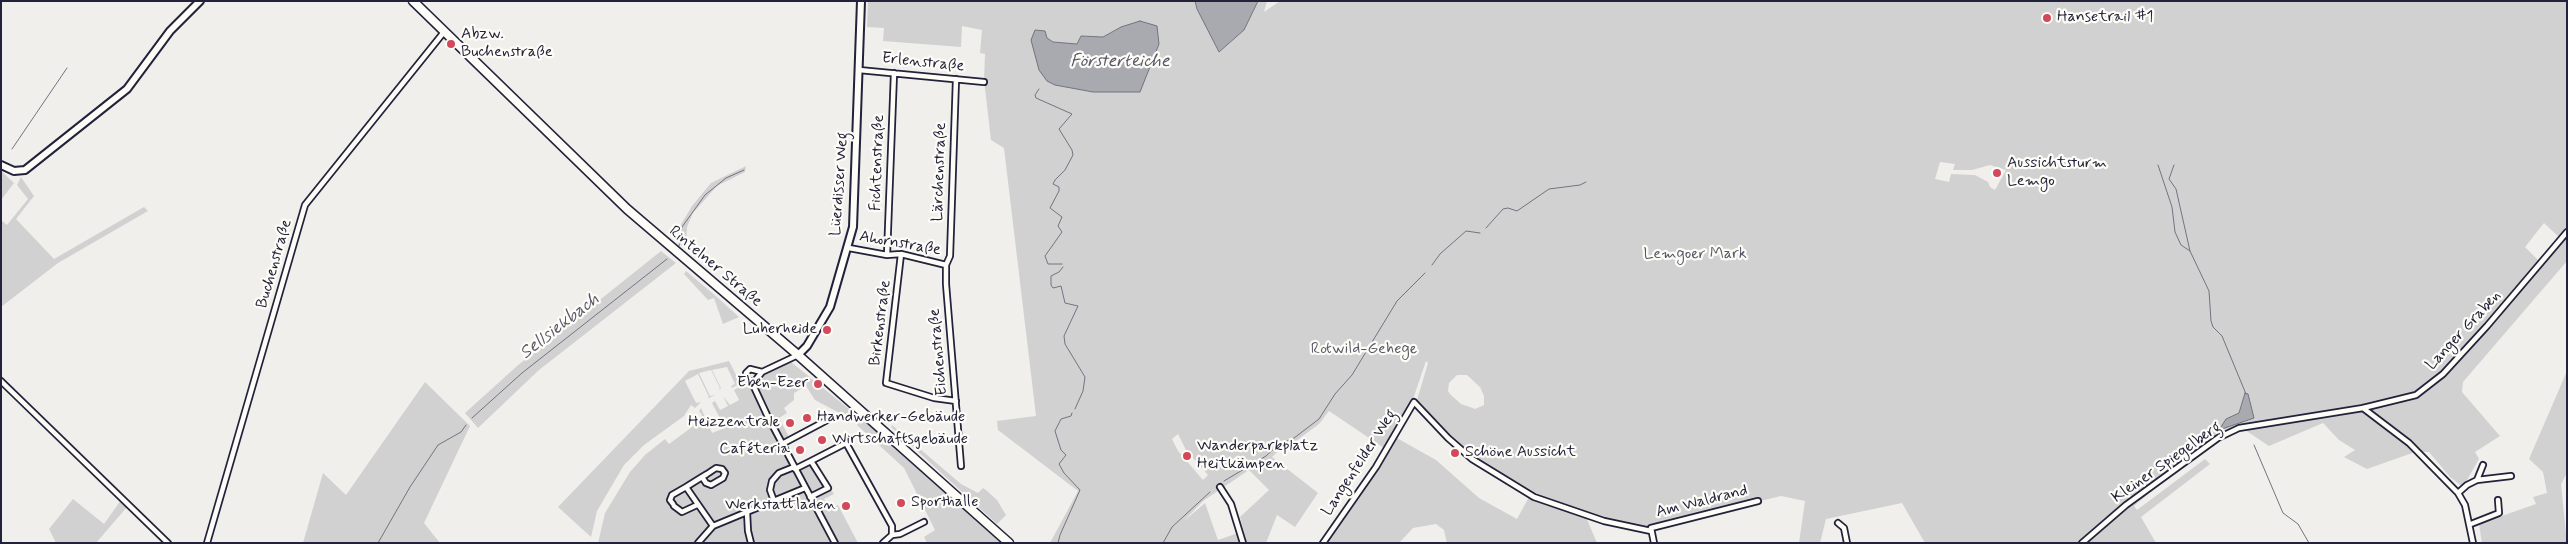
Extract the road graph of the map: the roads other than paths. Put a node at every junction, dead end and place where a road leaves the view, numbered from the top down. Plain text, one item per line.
1 (200, 1) edge
2 (413, 1) edge
3 (861, 1) edge
4 (444, 32) junction
5 (859, 70) junction
6 (894, 73) junction
7 (956, 79) junction
8 (984, 82) dead end
9 (1, 165) edge
10 (2567, 232) edge
11 (849, 248) junction
12 (901, 254) junction
13 (887, 255) junction
14 (946, 265) junction
15 (798, 355) junction
16 (762, 372) junction
17 (1, 381) edge
18 (754, 382) junction
19 (956, 401) junction
20 (2363, 408) junction
21 (831, 418) dead end
22 (782, 444) junction
23 (811, 461) junction
24 (2483, 465) dead end
25 (961, 466) dead end
26 (794, 468) junction
27 (2511, 476) dead end
28 (702, 477) junction
29 (2477, 480) junction
30 (686, 487) junction
31 (1220, 487) dead end
32 (805, 488) junction
33 (2458, 494) junction
34 (810, 497) junction
35 (2498, 500) dead end
36 (774, 501) junction
37 (1758, 501) dead end
38 (697, 505) junction
39 (747, 512) junction
40 (924, 522) dead end
41 (1838, 523) dead end
42 (2471, 524) junction
43 (713, 526) junction
44 (1651, 529) junction
45 (892, 535) junction
46 (168, 543) edge
47 (207, 543) edge
48 (698, 543) edge
49 (751, 543) edge
50 (835, 543) edge
51 (883, 543) edge
52 (1009, 543) edge
53 (1243, 543) edge
54 (1323, 543) edge
55 (1654, 543) edge
56 (1847, 543) edge
57 (2082, 543) edge
58 (2474, 543) edge

1 - 9 main road
2 - 4 main road, Rintelner Straße
3 - 5 main road, Lüerdisser Weg
4 - 15 main road, Rintelner Straße
4 - 47 street, Buchenstraße
5 - 6 street, Erlenstraße
5 - 11 main road, Lüerdisser Weg
6 - 7 street, Erlenstraße
6 - 13 street, Fichtenstraße
7 - 8 street, Erlenstraße
7 - 14 street, Lärchenstraße
10 - 20 street, Langer Graben
11 - 13 street, Ahornstraße
11 - 15 main road, Lüerdisser Weg
12 - 13 street, Ahornstraße
12 - 14 street, Ahornstraße
12 - 19 street, Birkenstraße
14 - 19 street, Eichenstraße
15 - 16 street
15 - 52 main road, Rintelner Straße
16 - 18 street
16 - 18 street
17 - 46 street
18 - 22 street
19 - 25 street, Eichenstraße
20 - 33 street
20 - 57 street, Kleiner Spiegelberg
21 - 22 street
22 - 26 street
23 - 26 street
23 - 34 street
23 - 45 street
24 - 29 street
26 - 32 street
26 - 36 street
27 - 29 street
28 - 28 street
28 - 30 street
29 - 33 street
30 - 38 street
30 - 38 street
31 - 53 street
32 - 34 street
32 - 36 street
33 - 42 street
34 - 50 street
35 - 42 street
36 - 39 street
37 - 44 street, Am Waldrand
38 - 43 street
39 - 43 street
39 - 49 street
40 - 45 street
41 - 56 street
42 - 58 street
43 - 48 street
44 - 54 street, Langenfelder Weg
44 - 55 street
45 - 51 street

